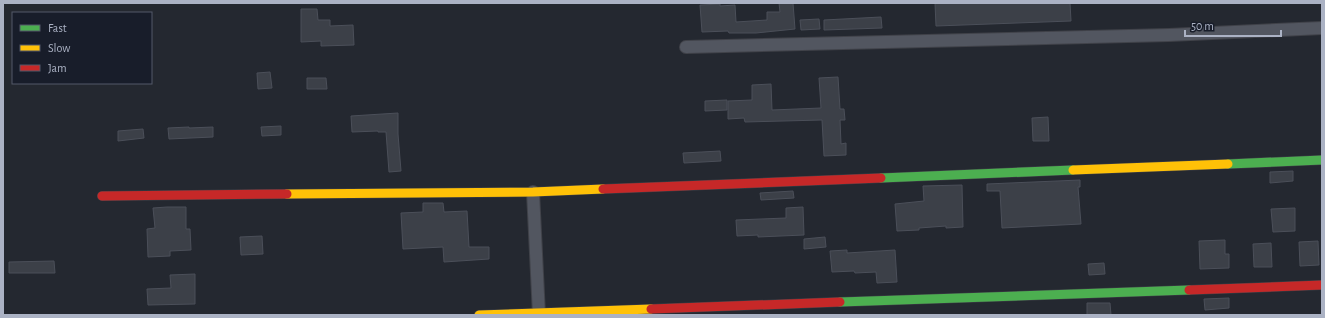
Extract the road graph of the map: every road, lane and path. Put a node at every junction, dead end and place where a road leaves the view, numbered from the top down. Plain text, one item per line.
1 (1322, 28) edge
2 (686, 47) dead end
3 (1322, 160) edge
4 (532, 192) junction
5 (102, 196) dead end
6 (1322, 285) edge
7 (539, 314) edge
8 (479, 315) edge

1 - 2 street
3 - 4 street
4 - 5 street
4 - 7 street
6 - 7 street
7 - 8 street

